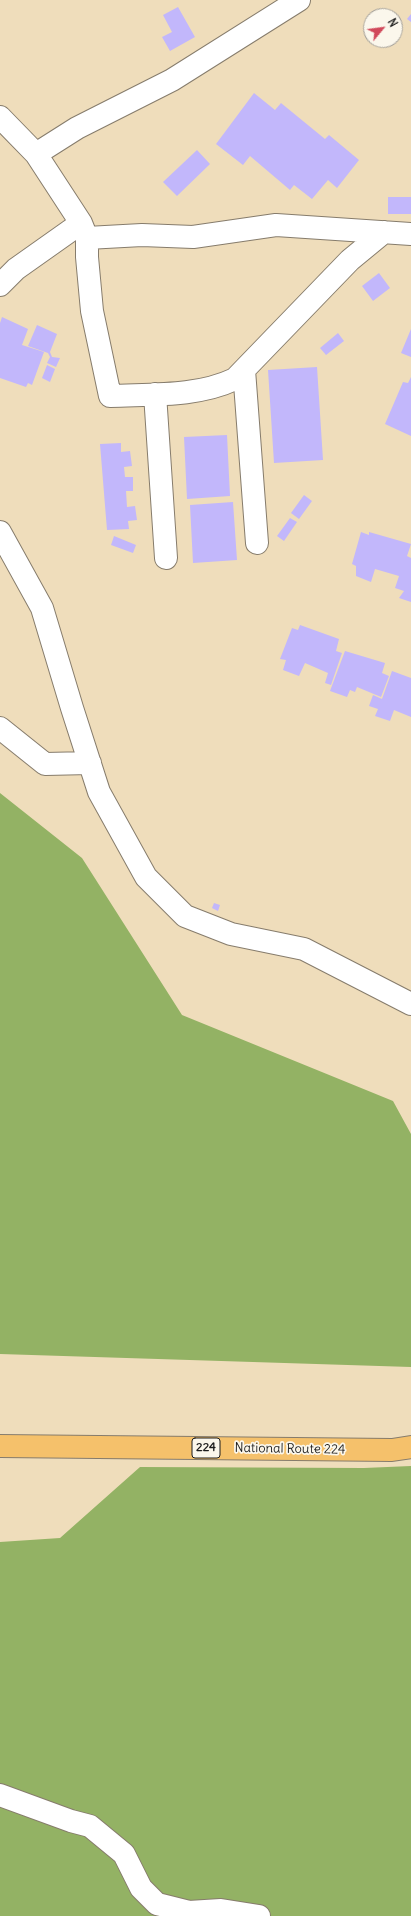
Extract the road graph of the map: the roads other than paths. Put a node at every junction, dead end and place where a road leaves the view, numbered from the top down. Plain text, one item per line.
1 (299, 0) edge
2 (0, 117) edge
3 (36, 154) junction
4 (84, 230) junction
5 (384, 232) junction
6 (411, 234) edge
7 (0, 285) edge
8 (244, 370) junction
9 (155, 394) junction
10 (0, 532) edge
11 (257, 543) dead end
12 (166, 558) dead end
13 (0, 728) edge
14 (90, 763) junction
15 (411, 1004) edge
16 (0, 1446) edge
17 (411, 1447) edge
18 (0, 1795) edge
19 (259, 1916) edge

1 - 3 street
2 - 3 street
3 - 4 street
4 - 5 street
4 - 7 street
4 - 9 street
5 - 6 street
5 - 8 street
8 - 9 street
8 - 11 street
9 - 12 street
10 - 14 street
13 - 14 street
14 - 15 street
16 - 17 highway, National Route 224 / 224
18 - 19 street

